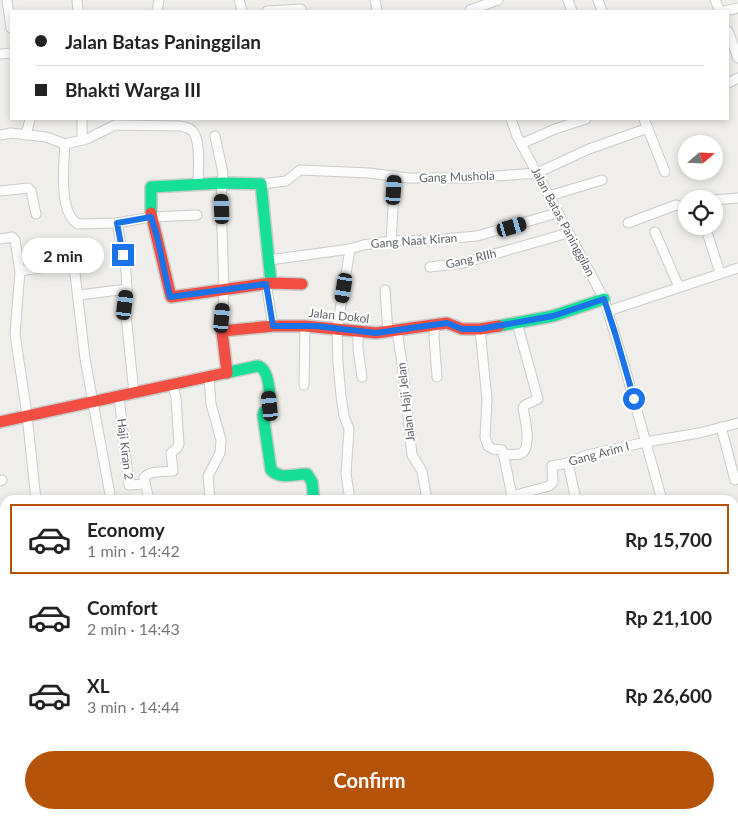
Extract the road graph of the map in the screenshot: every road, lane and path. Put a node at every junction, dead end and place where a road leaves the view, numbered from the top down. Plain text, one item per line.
1 (7, 0) edge
2 (498, 0) edge
3 (301, 7) edge
4 (276, 10) edge
5 (473, 10) edge
6 (10, 21) edge
7 (729, 35) edge
8 (734, 55) edge
9 (30, 120) edge
10 (82, 120) edge
11 (511, 120) edge
12 (583, 120) edge
13 (644, 120) edge
14 (648, 128) junction
15 (0, 135) edge
16 (26, 135) junction
17 (216, 136) dead end
18 (82, 140) junction
19 (65, 144) junction
20 (521, 144) junction
21 (665, 172) dead end
22 (537, 173) junction
23 (395, 176) junction
24 (602, 180) dead end
25 (223, 183) junction
26 (198, 184) junction
27 (261, 184) junction
28 (0, 191) edge
29 (549, 196) junction
30 (738, 198) edge
31 (723, 199) edge
32 (678, 206) edge
33 (36, 214) dead end
34 (558, 214) junction
35 (196, 215) dead end
36 (151, 217) junction
37 (117, 223) junction
38 (628, 223) dead end
39 (655, 232) dead end
40 (568, 233) junction
41 (707, 235) edge
42 (0, 239) edge
43 (391, 241) junction
44 (350, 249) junction
45 (269, 260) junction
46 (430, 267) dead end
47 (737, 270) edge
48 (20, 271) junction
49 (720, 273) junction
50 (269, 283) junction
51 (302, 284) dead end
52 (679, 287) junction
53 (127, 289) junction
54 (224, 290) junction
55 (384, 290) dead end
56 (79, 295) junction
57 (604, 299) junction
58 (608, 311) junction
59 (517, 322) junction
60 (435, 324) junction
61 (273, 326) junction
62 (305, 326) junction
63 (337, 329) junction
64 (480, 329) junction
65 (222, 331) junction
66 (392, 331) junction
67 (358, 332) junction
68 (227, 374) junction
69 (437, 377) dead end
70 (209, 378) junction
71 (362, 378) dead end
72 (304, 385) dead end
73 (173, 386) junction
74 (134, 394) junction
75 (119, 397) junction
76 (93, 402) junction
77 (27, 415) junction
78 (0, 422) edge
79 (738, 423) edge
80 (721, 427) junction
81 (646, 442) junction
82 (503, 455) junction
83 (568, 463) junction
84 (735, 480) dead end
85 (146, 484) junction
86 (35, 495) edge
87 (110, 495) edge
88 (149, 495) edge
89 (210, 495) edge
90 (313, 495) edge
91 (349, 495) edge
92 (426, 495) edge
93 (511, 495) edge
94 (522, 495) edge
95 (575, 495) edge
96 (661, 495) edge

1 - 6 street
2 - 5 street
3 - 4 street
7 - 8 street
9 - 16 street
10 - 18 street
11 - 20 street, Jalan Batas Paninggilan
12 - 20 street
13 - 14 street
14 - 21 street
14 - 22 street
15 - 16 street
16 - 19 street
17 - 25 street
18 - 19 street
18 - 26 street
19 - 37 street
20 - 22 street, Jalan Batas Paninggilan
22 - 23 street, Gang Mushola
22 - 29 street, Jalan Batas Paninggilan
23 - 27 street, Gang Mushola
23 - 43 street
24 - 29 street
25 - 26 street
25 - 27 street
25 - 54 street
26 - 36 street
27 - 45 street
28 - 33 street
29 - 34 street, Jalan Batas Paninggilan
30 - 31 street
32 - 38 street
34 - 40 street, Jalan Batas Paninggilan
34 - 43 street, Gang Naat Kiran
35 - 36 street
36 - 37 street
36 - 54 street
37 - 53 street
39 - 52 street
40 - 46 street, Gang RIIh
40 - 57 street, Jalan Batas Paninggilan
41 - 49 street
42 - 48 street
43 - 44 street, Gang Naat Kiran
44 - 45 street, Gang Naat Kiran
44 - 63 street
45 - 50 street
47 - 49 street
48 - 56 street
48 - 77 street
49 - 52 street
50 - 51 street
50 - 54 street
50 - 61 street
52 - 58 street
53 - 56 street
53 - 74 street
54 - 65 street
55 - 66 street, Jalan Haji Jelan
56 - 76 street
57 - 58 street, Jalan Batas Paninggilan
57 - 59 street, Jalan Dokol
58 - 81 street, Jalan Batas Paninggilan
59 - 64 street, Jalan Dokol
59 - 82 street
60 - 64 street, Jalan Dokol
60 - 66 street, Jalan Dokol
60 - 69 street
61 - 62 street, Jalan Dokol
61 - 65 street, Jalan Dokol
62 - 63 street, Jalan Dokol
62 - 72 street
63 - 67 street, Jalan Dokol
63 - 91 street
64 - 82 street
65 - 68 street
66 - 67 street, Jalan Dokol
66 - 92 street, Jalan Haji Jelan
67 - 71 street
68 - 70 street
68 - 90 street
70 - 73 street
70 - 89 street
73 - 74 street
73 - 85 street
74 - 75 street
75 - 76 street
75 - 85 street, Haji Kiran 2
76 - 77 street
76 - 87 street
77 - 78 street
77 - 86 street
79 - 80 street, Gang Arim I
80 - 81 street, Gang Arim I
80 - 84 street
81 - 83 street, Gang Arim I
81 - 96 street, Jalan Batas Paninggilan
82 - 93 street
83 - 94 street, Gang Arim I
83 - 95 street
85 - 88 street

